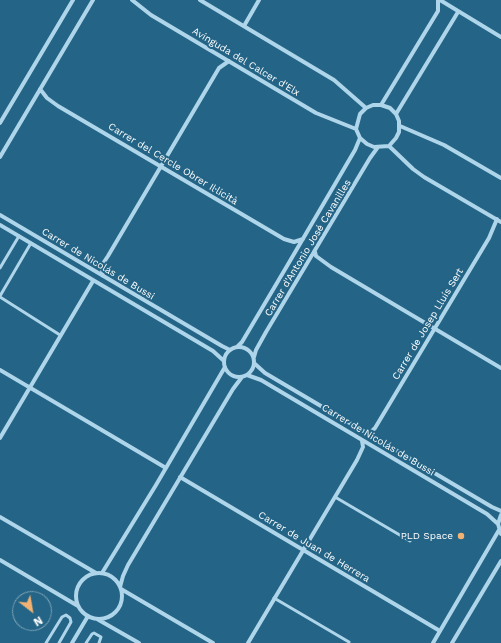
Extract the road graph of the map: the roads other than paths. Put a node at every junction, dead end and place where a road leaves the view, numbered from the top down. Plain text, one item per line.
1 (73, 0) edge
2 (93, 0) edge
3 (132, 0) edge
4 (200, 0) edge
5 (259, 0) edge
6 (439, 0) edge
7 (458, 12) junction
8 (244, 26) junction
9 (501, 37) edge
10 (229, 61) junction
11 (40, 89) junction
12 (381, 105) junction
13 (366, 108) junction
14 (396, 114) junction
15 (0, 123) edge
16 (400, 126) junction
17 (356, 129) junction
18 (360, 138) junction
19 (388, 146) junction
20 (378, 147) junction
21 (0, 157) edge
22 (161, 166) junction
23 (501, 178) edge
24 (0, 215) edge
25 (499, 221) edge
26 (0, 225) edge
27 (19, 236) junction
28 (303, 239) junction
29 (31, 243) junction
30 (315, 252) junction
31 (0, 268) edge
32 (103, 276) junction
33 (94, 281) junction
34 (0, 296) edge
35 (434, 328) junction
36 (60, 335) junction
37 (237, 347) junction
38 (230, 350) junction
39 (254, 357) junction
40 (224, 360) junction
41 (254, 363) junction
42 (225, 367) junction
43 (501, 368) edge
44 (0, 370) edge
45 (247, 375) junction
46 (242, 377) junction
47 (29, 388) junction
48 (369, 434) junction
49 (1, 436) edge
50 (362, 441) junction
51 (166, 468) junction
52 (180, 477) junction
53 (335, 497) junction
54 (501, 511) edge
55 (501, 515) edge
56 (0, 516) edge
57 (498, 524) junction
58 (500, 532) edge
59 (410, 541) dead end
60 (303, 550) junction
61 (0, 560) edge
62 (501, 562) edge
63 (96, 573) junction
64 (102, 573) junction
65 (121, 588) junction
66 (274, 598) junction
67 (78, 606) junction
68 (88, 616) junction
69 (97, 619) junction
70 (440, 631) junction
71 (349, 642) edge
72 (46, 643) edge
73 (59, 643) edge
74 (72, 643) edge
75 (86, 643) edge
76 (99, 643) edge
77 (139, 643) edge
78 (212, 643) edge
79 (248, 643) edge
80 (433, 643) edge
81 (452, 643) edge

1 - 15 street
2 - 11 street
3 - 10 street, Avinguda del Calcer d'Elx
4 - 8 street
5 - 8 street
6 - 7 street
6 - 12 street
7 - 9 street
7 - 14 street
8 - 13 street
10 - 17 street, Avinguda del Calcer d'Elx
10 - 22 street
11 - 21 street
11 - 22 street, Carrer del Cercle Obrer Il·licità
12 - 13 street
12 - 14 street
13 - 17 street
14 - 16 street
16 - 19 street
16 - 23 street
17 - 18 street
18 - 20 street
18 - 28 street, Carrer d'Antonio José Cavanilles
19 - 20 street
19 - 25 street
20 - 30 street, Carrer d'Antonio José Cavanilles
22 - 28 street, Carrer del Cercle Obrer Il·licità
22 - 32 street
24 - 32 street, Carrer de Nicolás de Bussi
25 - 35 street, Carrer de Josep Lluís Sert
26 - 27 street, Carrer de Nicolás de Bussi
27 - 29 street, Carrer de Nicolás de Bussi
27 - 31 lane
28 - 37 street, Carrer d'Antonio José Cavanilles
29 - 33 street, Carrer de Nicolás de Bussi
29 - 34 lane
30 - 35 street
30 - 39 street, Carrer d'Antonio José Cavanilles
32 - 38 street, Carrer de Nicolás de Bussi
33 - 36 street
33 - 40 street, Carrer de Nicolás de Bussi
34 - 36 lane
35 - 43 street
35 - 48 street, Carrer de Josep Lluís Sert
36 - 47 street
37 - 38 street
37 - 39 street
38 - 40 street
39 - 41 street
40 - 42 street
41 - 45 street
41 - 48 street, Carrer de Nicolás de Bussi
42 - 46 street
42 - 51 street
44 - 47 street
45 - 46 street
45 - 50 street, Carrer de Nicolás de Bussi
46 - 52 street
47 - 49 street
47 - 51 street
48 - 54 street, Carrer de Nicolás de Bussi
50 - 53 street
50 - 57 street, Carrer de Nicolás de Bussi
51 - 64 street
52 - 60 street, Carrer de Juan de Herrera
52 - 65 street
53 - 59 lane
53 - 60 street
55 - 57 street
56 - 63 street
57 - 58 street
58 - 70 street
60 - 66 street
60 - 70 street, Carrer de Juan de Herrera
61 - 67 street
62 - 81 street
63 - 64 street
63 - 67 street
64 - 65 street
65 - 69 street
65 - 78 street
66 - 71 lane
66 - 79 street
67 - 68 street
68 - 69 street
68 - 74 street
69 - 77 street
70 - 80 street
72 - 73 lane
75 - 76 lane

